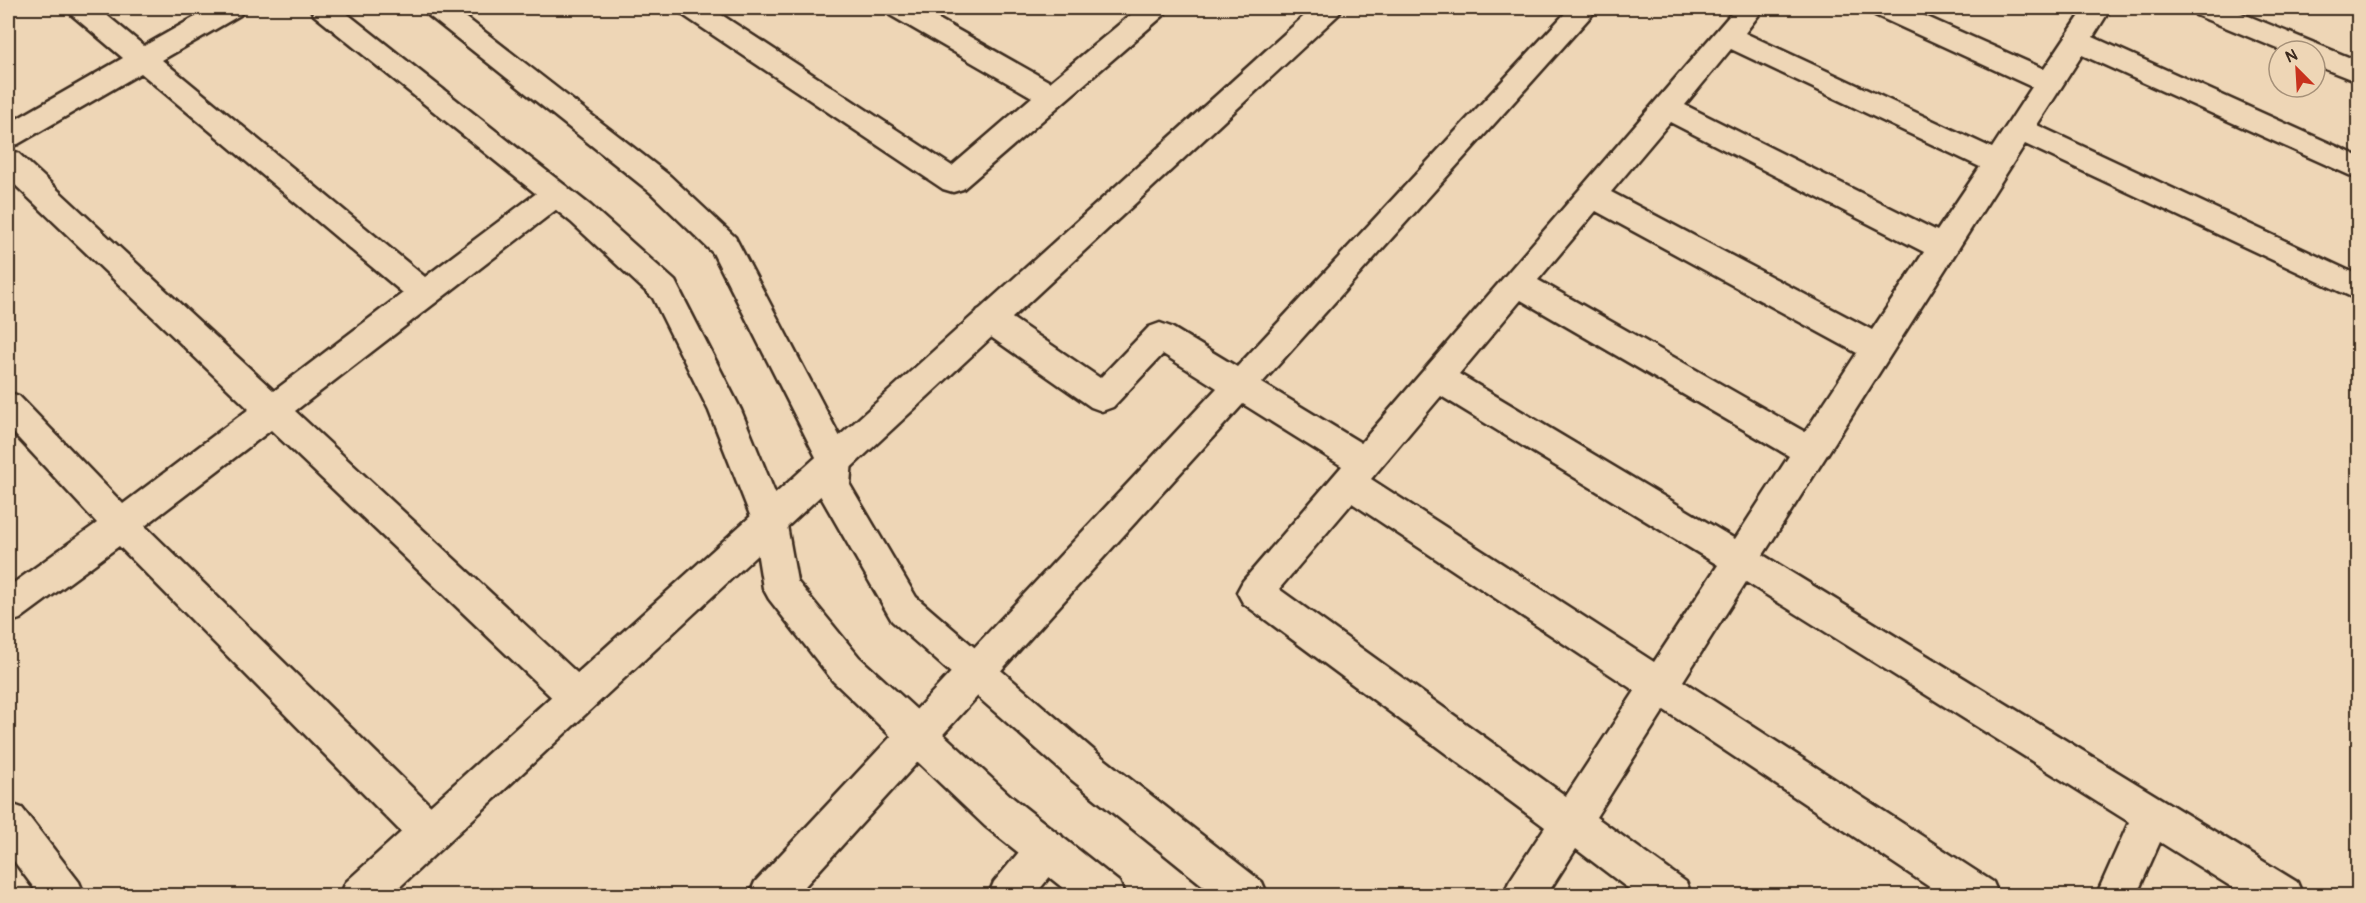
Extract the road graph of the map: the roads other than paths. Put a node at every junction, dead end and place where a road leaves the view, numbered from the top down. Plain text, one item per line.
1 (81, 8) edge
2 (231, 8) edge
3 (323, 8) edge
4 (437, 8) edge
5 (692, 8) edge
6 (898, 8) edge
7 (1329, 8) edge
8 (1585, 8) edge
9 (1750, 8) edge
10 (1884, 8) edge
11 (2095, 8) edge
12 (2205, 8) edge
13 (1142, 11) edge
14 (1727, 36) junction
15 (2280, 39) edge
16 (2076, 41) junction
17 (143, 59) junction
18 (2327, 59) edge
19 (2358, 72) edge
20 (2049, 83) junction
21 (1052, 96) junction
22 (1666, 108) junction
23 (2019, 129) junction
24 (8, 137) edge
25 (8, 161) edge
26 (1998, 163) junction
27 (2358, 168) edge
28 (556, 194) junction
29 (1591, 195) junction
30 (1942, 247) junction
31 (1517, 283) junction
32 (2358, 288) edge
33 (424, 294) junction
34 (989, 319) junction
35 (1877, 348) junction
36 (1437, 377) junction
37 (1240, 385) junction
38 (8, 406) edge
39 (271, 411) junction
40 (1810, 451) junction
41 (835, 460) junction
42 (1356, 473) junction
43 (770, 520) junction
44 (121, 525) junction
45 (1740, 560) junction
46 (8, 607) edge
47 (977, 673) junction
48 (1659, 686) junction
49 (577, 697) junction
50 (919, 735) junction
51 (2152, 815) junction
52 (1571, 821) junction
53 (8, 822) edge
54 (429, 832) junction
55 (1047, 849) junction
56 (65, 896) edge
57 (360, 896) edge
58 (770, 896) edge
59 (1008, 896) edge
60 (1105, 896) edge
61 (1248, 896) edge
62 (1523, 896) edge
63 (1672, 896) edge
64 (1978, 896) edge
65 (2116, 896) edge
66 (2283, 896) edge

1 - 17 street
2 - 17 street
3 - 28 street
4 - 41 street
5 - 21 street
6 - 21 street
7 - 34 street
8 - 37 street
9 - 14 street
10 - 20 street
11 - 16 street
12 - 15 street
13 - 21 street
14 - 22 street
14 - 26 street
16 - 20 street
16 - 27 street
17 - 24 street
17 - 33 street
18 - 19 street
20 - 23 street
22 - 29 street
22 - 30 street
23 - 26 street
23 - 32 street
25 - 39 street
26 - 30 street
28 - 33 street
28 - 43 street
29 - 31 street
29 - 35 street
30 - 35 street
31 - 36 street
31 - 40 street
33 - 39 street
34 - 37 street
34 - 41 street
35 - 40 street
36 - 42 street
36 - 45 street
37 - 42 street
37 - 47 street
38 - 44 street
39 - 44 street
39 - 49 street
40 - 45 street
41 - 43 street
41 - 47 street
42 - 48 street
42 - 52 street
43 - 49 street
43 - 50 street
44 - 46 street
44 - 54 street
45 - 48 street
45 - 51 street
47 - 50 street
47 - 61 street
48 - 52 street
48 - 64 street
49 - 54 street
50 - 55 street
50 - 58 street
51 - 65 street
51 - 66 street
52 - 62 street
52 - 63 street
53 - 56 street
54 - 57 street
55 - 59 street
55 - 60 street

